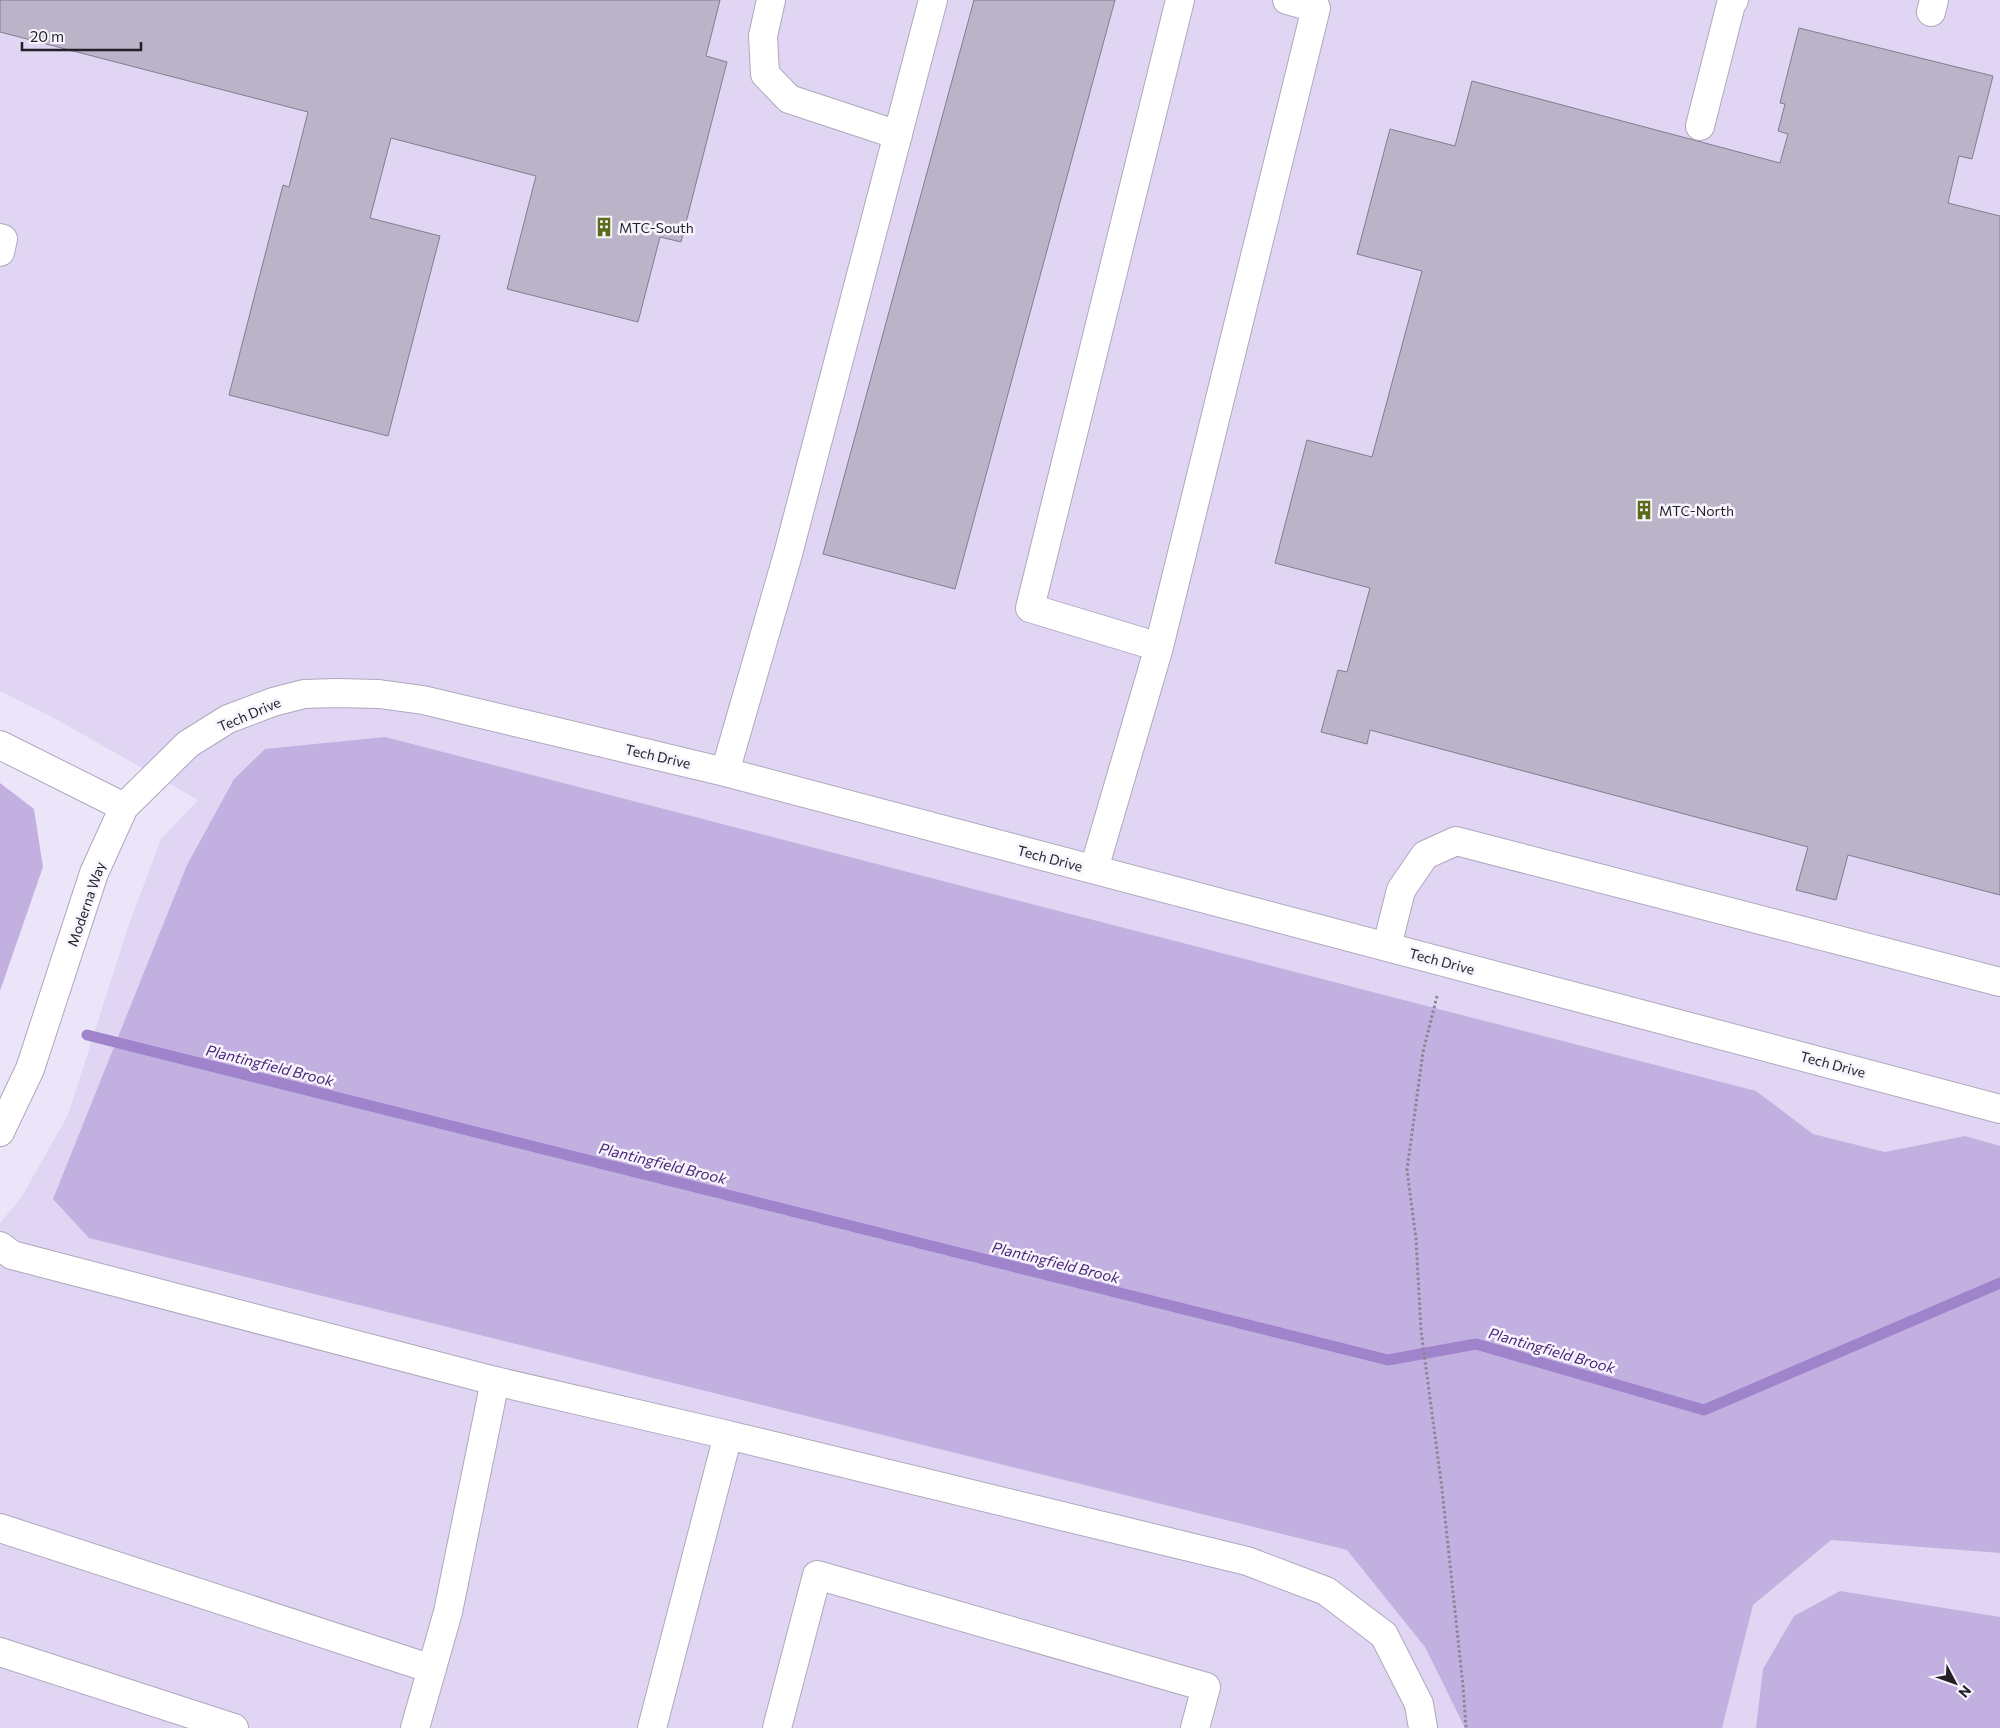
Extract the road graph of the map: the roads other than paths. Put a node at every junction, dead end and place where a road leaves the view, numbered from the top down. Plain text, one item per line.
1 (771, 0) edge
2 (933, 0) edge
3 (1180, 0) edge
4 (1287, 0) edge
5 (1734, 0) edge
6 (1700, 126) dead end
7 (898, 134) junction
8 (0, 238) edge
9 (0, 252) edge
10 (1159, 647) junction
11 (0, 745) edge
12 (725, 772) junction
13 (124, 807) junction
14 (1094, 869) junction
15 (1387, 946) junction
16 (2000, 982) edge
17 (2000, 1109) edge
18 (0, 1132) edge
19 (0, 1246) edge
20 (495, 1381) junction
21 (728, 1435) junction
22 (0, 1528) edge
23 (0, 1652) edge
24 (432, 1669) junction
25 (234, 1728) edge
26 (415, 1728) edge
27 (652, 1728) edge
28 (777, 1728) edge
29 (1195, 1728) edge
30 (1423, 1728) edge

1 - 7 street
2 - 7 street
3 - 10 street
4 - 10 street
5 - 6 street
7 - 12 street
8 - 9 street
10 - 14 street
11 - 13 street
12 - 13 street, Tech Drive
12 - 14 street, Tech Drive
13 - 18 street, Moderna Way
14 - 15 street, Tech Drive
15 - 16 street
15 - 17 street, Tech Drive
19 - 20 street
20 - 21 street
20 - 24 street
21 - 27 street
21 - 30 street
22 - 24 street
23 - 25 street
24 - 26 street
28 - 29 street

